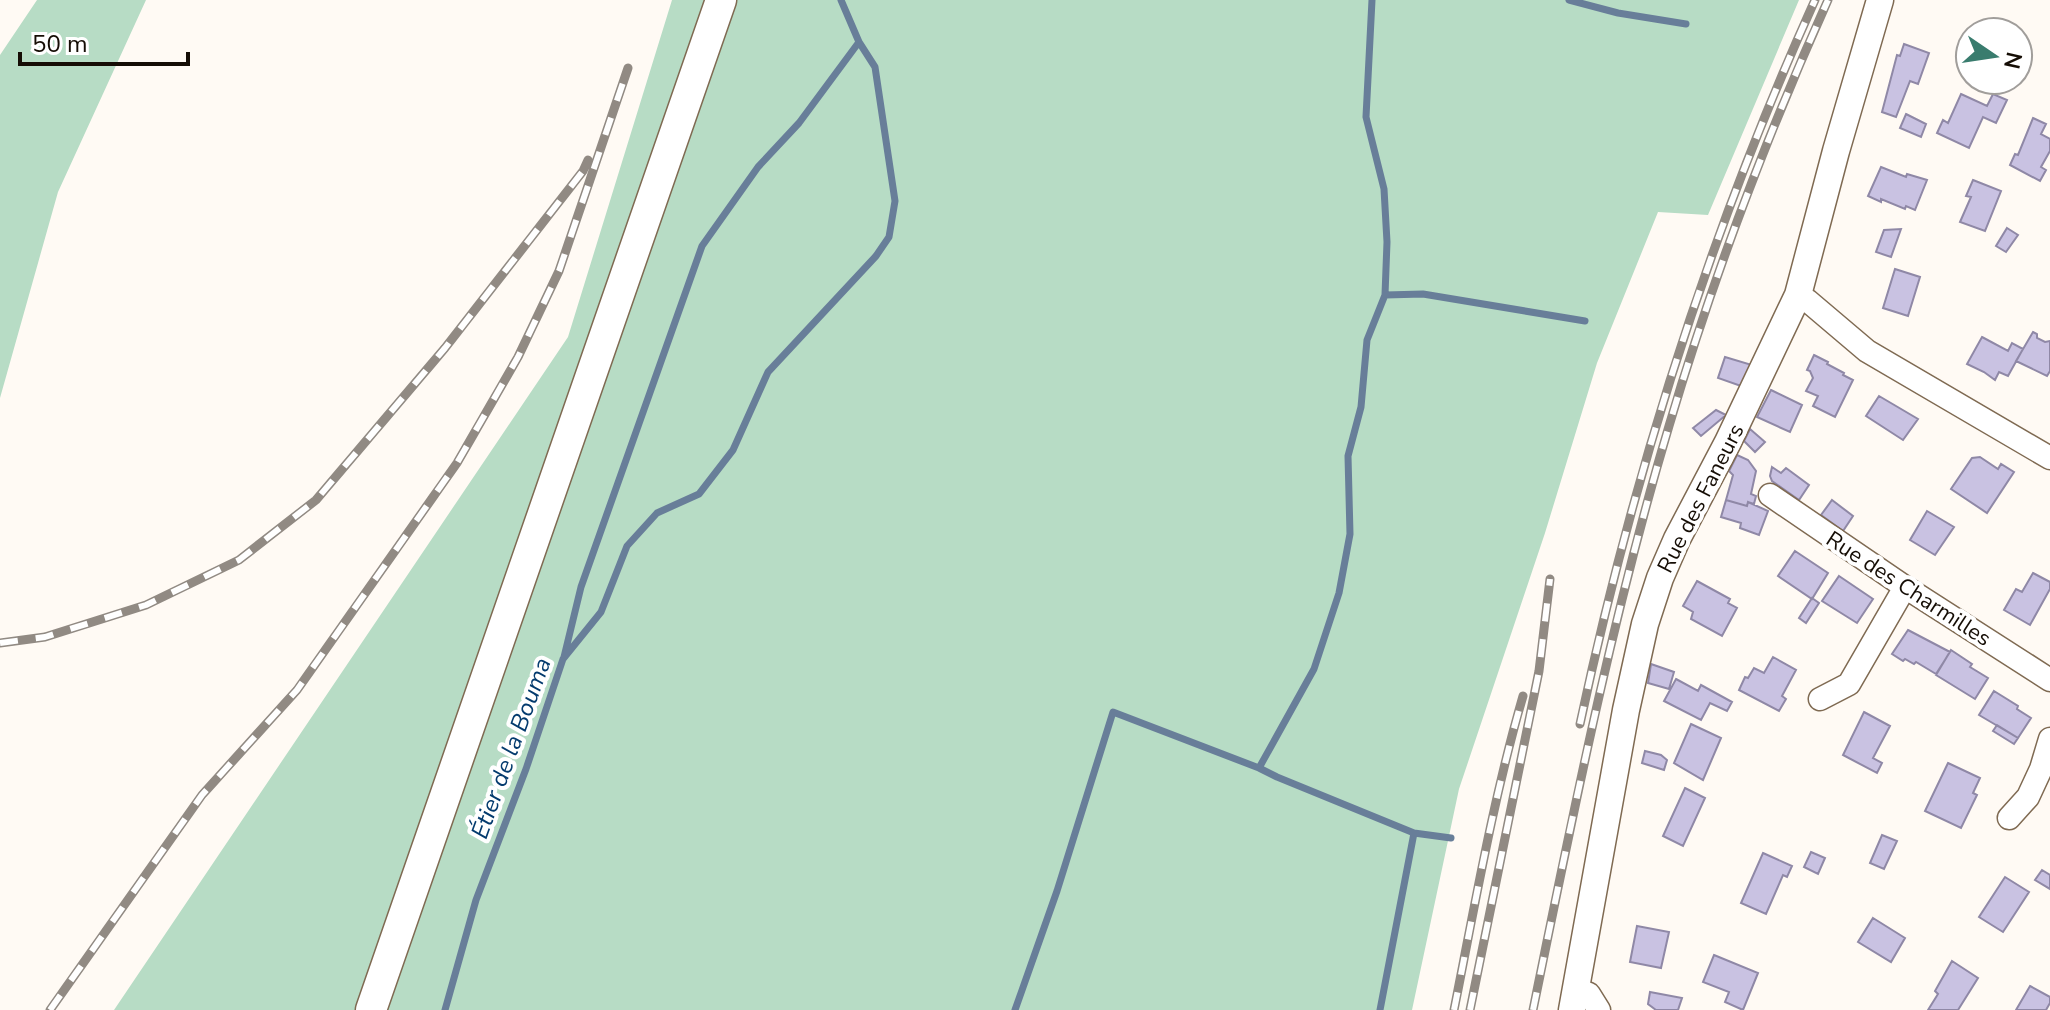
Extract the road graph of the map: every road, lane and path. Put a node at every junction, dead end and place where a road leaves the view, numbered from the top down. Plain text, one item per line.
1 (721, 0) edge
2 (1880, 0) edge
3 (1798, 295) junction
4 (2050, 458) edge
5 (1770, 495) dead end
6 (1905, 587) junction
7 (2050, 680) edge
8 (1820, 699) dead end
9 (2050, 739) edge
10 (2009, 818) dead end
11 (1574, 1000) edge
12 (371, 1010) edge
13 (1599, 1010) edge

1 - 12 main road
2 - 3 street, Rue des Faneurs
3 - 4 street
3 - 11 street, Rue des Faneurs
5 - 6 street, Rue des Charmilles
6 - 7 street, Rue des Charmilles
6 - 8 street
9 - 10 street
11 - 13 street

